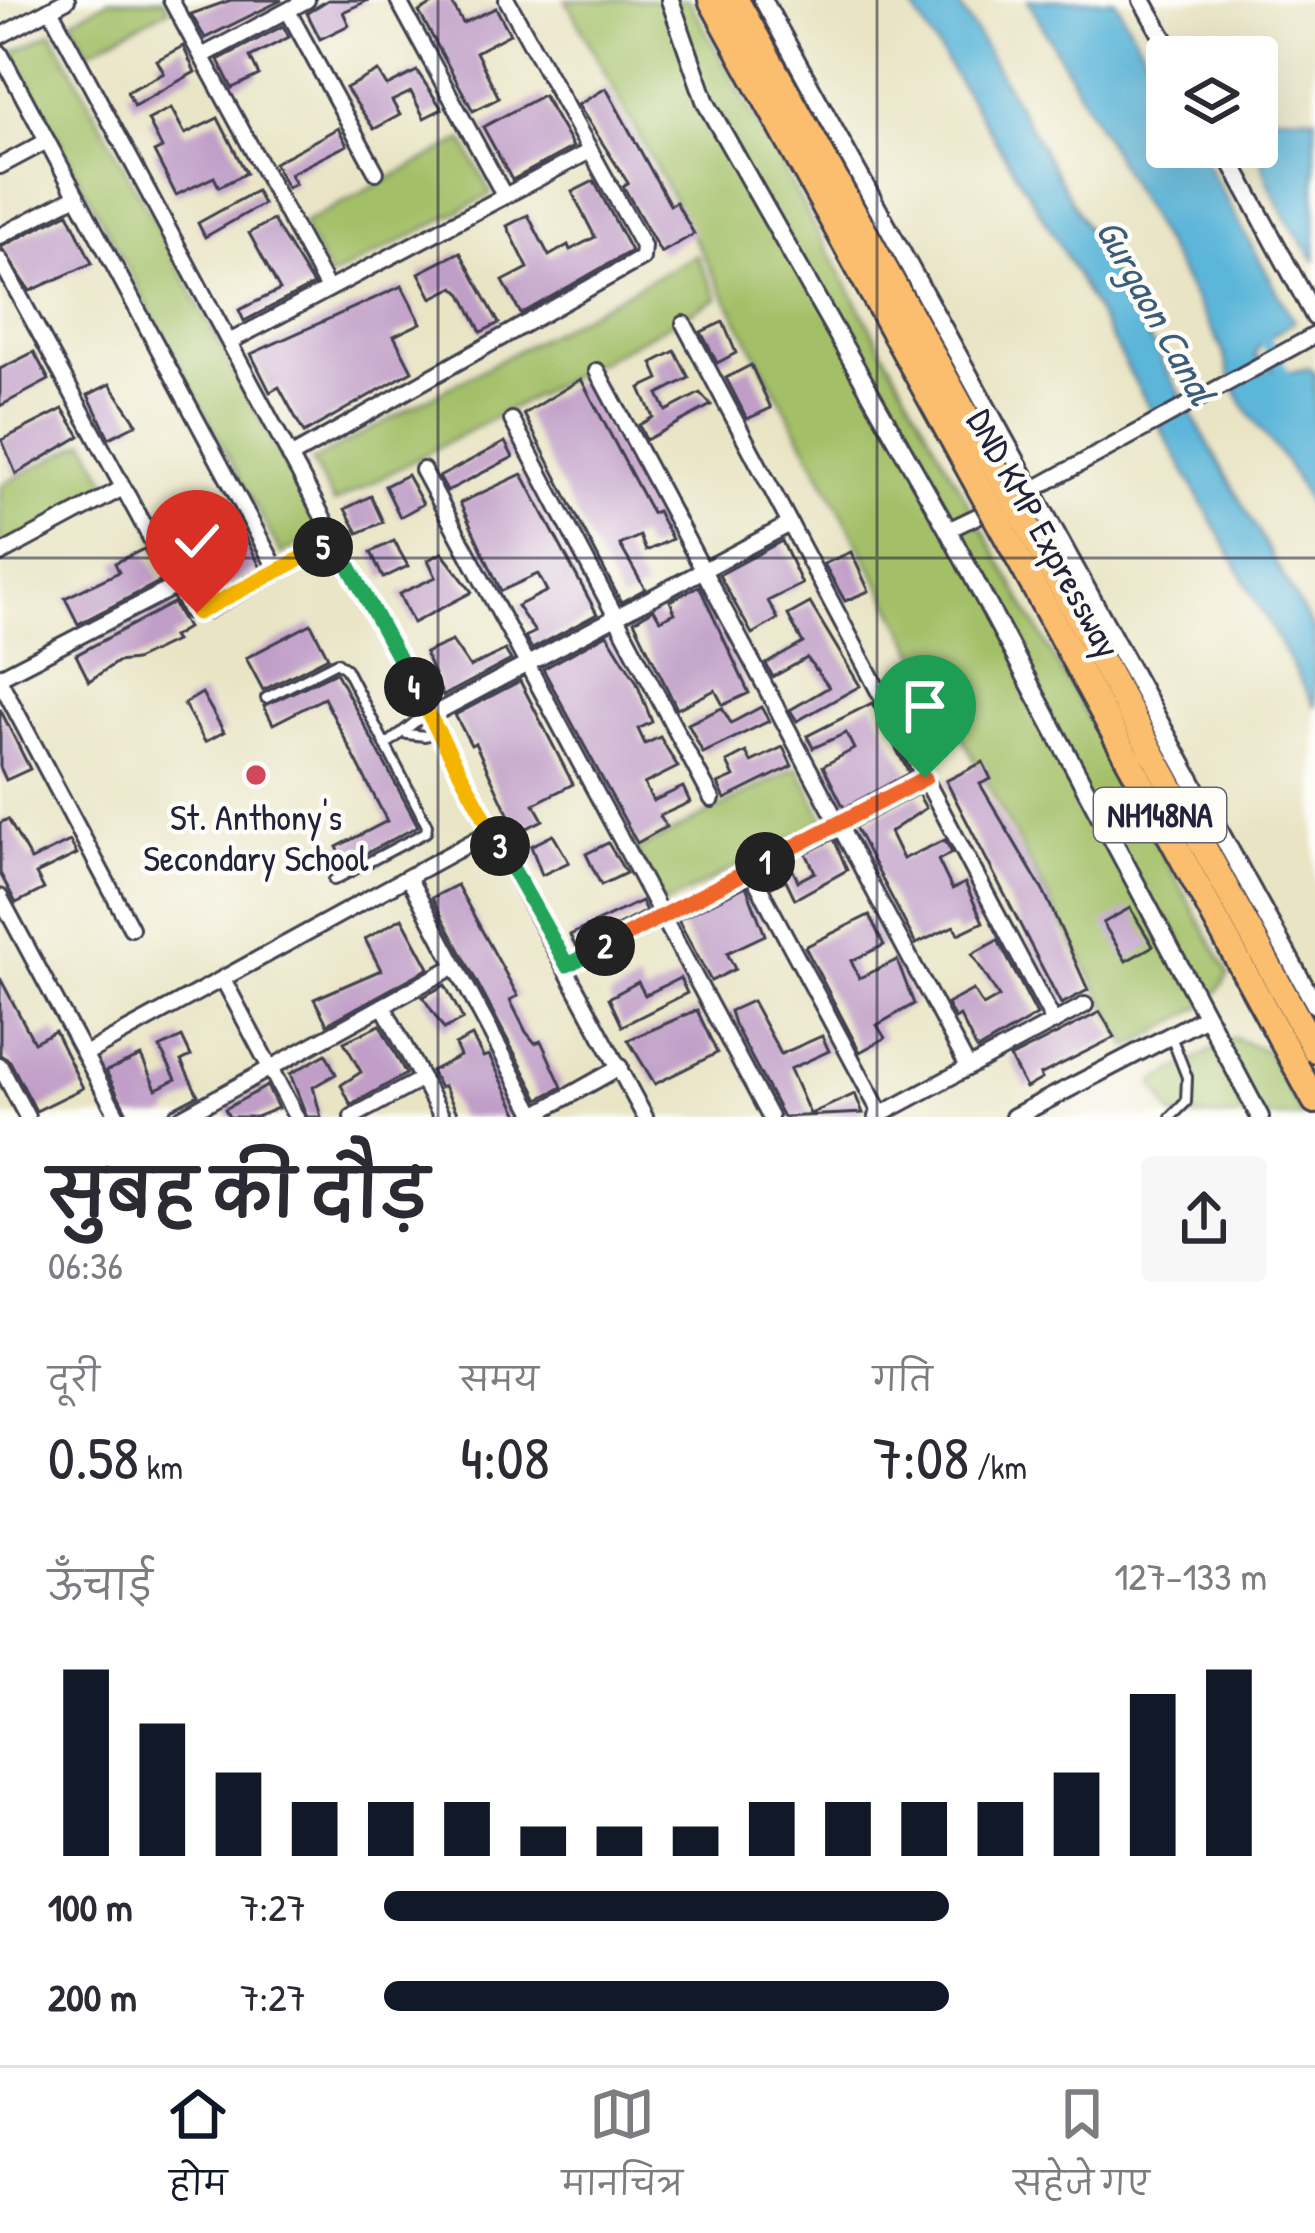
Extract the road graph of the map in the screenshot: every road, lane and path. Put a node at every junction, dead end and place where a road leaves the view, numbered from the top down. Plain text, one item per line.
1 (67, 0) edge
2 (171, 0) edge
3 (308, 0) edge
4 (398, 0) edge
5 (507, 0) edge
6 (670, 0) edge
7 (1142, 0) edge
8 (735, 6) edge
9 (50, 9) junction
10 (288, 10) junction
11 (0, 36) edge
12 (1162, 36) edge
13 (0, 53) edge
14 (202, 56) junction
15 (47, 141) junction
16 (588, 152) junction
17 (0, 166) edge
18 (1234, 168) edge
19 (376, 172) dead end
20 (504, 195) junction
21 (76, 196) junction
22 (0, 236) edge
23 (0, 260) edge
24 (328, 289) junction
25 (1315, 317) edge
26 (684, 324) dead end
27 (1315, 335) edge
28 (231, 341) junction
29 (597, 371) dead end
30 (512, 420) dead end
31 (290, 457) junction
32 (423, 470) dead end
33 (1038, 487) junction
34 (121, 489) junction
35 (1013, 523) junction
36 (790, 524) junction
37 (947, 530) junction
38 (335, 540) junction
39 (0, 554) edge
40 (703, 570) junction
41 (278, 572) junction
42 (174, 587) junction
43 (616, 616) junction
44 (527, 664) junction
45 (0, 679) edge
46 (266, 698) dead end
47 (432, 720) junction
48 (406, 734) junction
49 (386, 745) junction
50 (925, 778) junction
51 (712, 799) dead end
52 (838, 824) junction
53 (492, 831) junction
54 (750, 870) junction
55 (409, 879) junction
56 (334, 880) dead end
57 (0, 898) edge
58 (662, 916) junction
59 (131, 928) dead end
60 (567, 965) junction
61 (455, 966) junction
62 (224, 981) junction
63 (1085, 1005) dead end
64 (1315, 1005) edge
65 (383, 1006) junction
66 (1208, 1021) junction
67 (1054, 1022) junction
68 (1174, 1044) junction
69 (1315, 1050) edge
70 (85, 1054) junction
71 (0, 1066) edge
72 (620, 1067) junction
73 (968, 1067) junction
74 (270, 1068) junction
75 (422, 1078) junction
76 (1315, 1101) edge
77 (879, 1115) edge
78 (534, 1116) edge
79 (27, 1117) edge
80 (118, 1117) edge
81 (182, 1117) edge
82 (296, 1117) edge
83 (352, 1117) edge
84 (442, 1117) edge
85 (645, 1117) edge
86 (770, 1117) edge
87 (1014, 1117) edge
88 (1036, 1117) edge
89 (1171, 1117) edge
90 (1260, 1117) edge

1 - 9 street
2 - 14 street
3 - 10 street
4 - 20 street
5 - 16 street
6 - 37 street
7 - 12 street
8 - 33 street
8 - 35 highway, DND KMP Expressway / NH148NA, bridge
9 - 11 street
9 - 28 street
10 - 14 street
10 - 19 street
13 - 15 street
14 - 24 street
15 - 17 street
15 - 21 street
16 - 20 street
16 - 31 street
18 - 25 street
20 - 24 street
21 - 22 street
21 - 41 street
23 - 34 street
24 - 28 street
26 - 36 street
27 - 33 street
28 - 31 street
29 - 40 street
30 - 43 street
31 - 38 street
32 - 44 street
33 - 37 street
33 - 64 street
34 - 39 street
34 - 42 street
35 - 69 highway, DND KMP Expressway / NH148NA
35 - 76 highway, DND KMP Expressway / NH148NA
36 - 40 street
36 - 50 street
37 - 66 street
38 - 41 street
38 - 47 street
40 - 43 street
40 - 52 street
41 - 42 street
42 - 45 street
43 - 44 street
43 - 51 street
44 - 47 street
44 - 58 street
45 - 59 street
46 - 49 lane
47 - 48 lane
47 - 48 lane
47 - 53 street
48 - 49 lane
49 - 56 lane
50 - 52 street
50 - 67 street
52 - 54 street
52 - 73 street
53 - 55 street
53 - 60 street
54 - 58 street
54 - 77 street
55 - 61 street
55 - 62 street
57 - 70 street
58 - 60 street
58 - 86 street
60 - 72 street
61 - 65 street
61 - 78 street
62 - 70 street
62 - 74 street
63 - 67 street
65 - 74 street
65 - 75 street
66 - 68 street
66 - 87 street
66 - 90 street
67 - 73 street
68 - 88 street
68 - 89 lane
70 - 80 street
71 - 79 street
72 - 78 street
72 - 85 street
73 - 77 street
74 - 81 street
74 - 82 street
75 - 83 street
75 - 84 street

